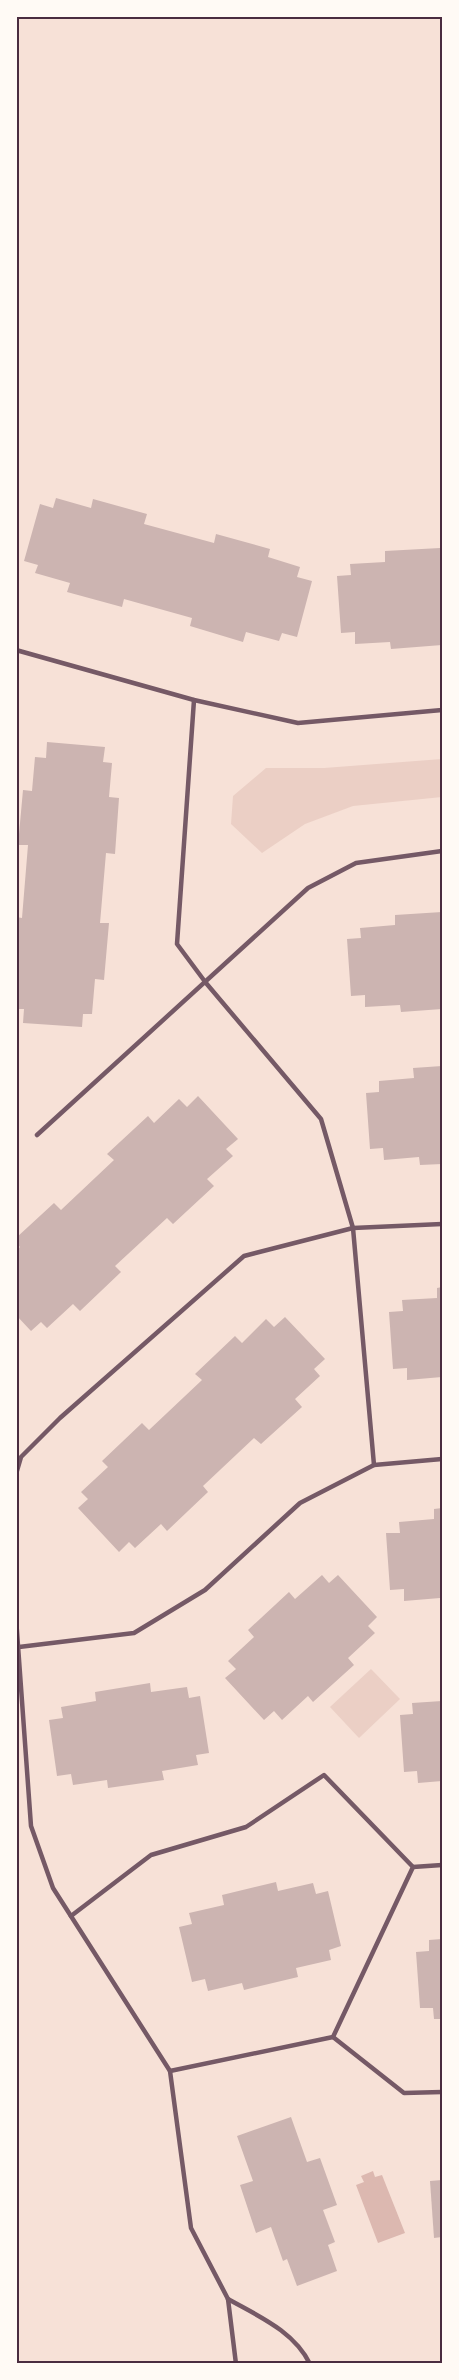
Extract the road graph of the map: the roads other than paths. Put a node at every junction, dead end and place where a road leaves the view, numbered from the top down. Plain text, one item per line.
1 (16, 650) edge
2 (194, 700) junction
3 (442, 710) edge
4 (442, 851) edge
5 (206, 983) junction
6 (37, 1135) dead end
7 (442, 1224) edge
8 (353, 1228) junction
9 (442, 1459) edge
10 (374, 1465) junction
11 (16, 1474) edge
12 (16, 1618) edge
13 (18, 1647) junction
14 (442, 1865) edge
15 (413, 1867) junction
16 (70, 1916) junction
17 (333, 2037) junction
18 (170, 2071) junction
19 (442, 2092) edge
20 (228, 2300) junction
21 (236, 2364) edge
22 (310, 2364) edge

1 - 2 lane
2 - 3 lane
2 - 5 lane
4 - 5 lane
5 - 6 lane
5 - 8 lane
7 - 8 lane
8 - 10 lane
8 - 11 lane
9 - 10 lane
10 - 13 lane
12 - 13 lane
13 - 16 lane
14 - 15 lane
15 - 16 lane
15 - 17 lane
16 - 18 lane
17 - 18 lane
17 - 19 lane
18 - 20 lane
20 - 21 lane
20 - 22 lane

